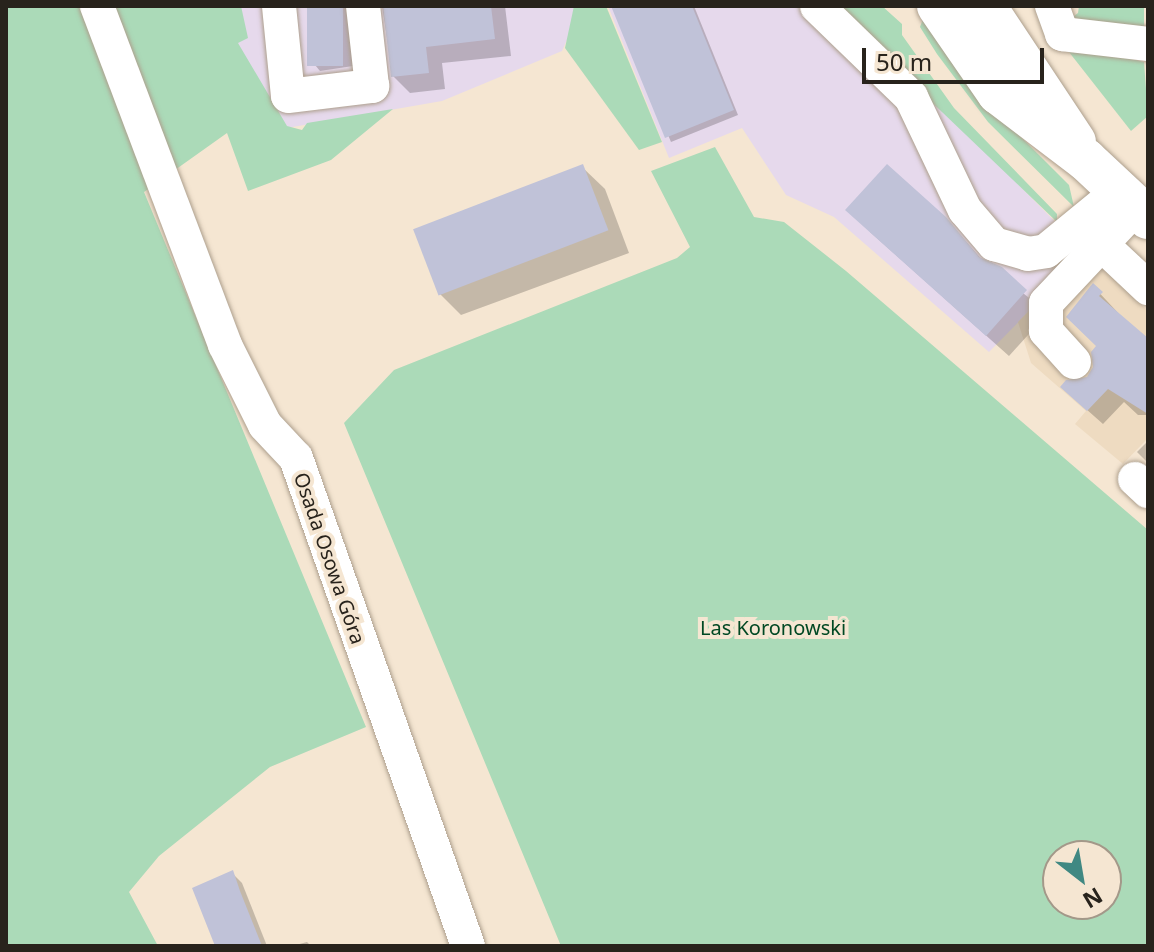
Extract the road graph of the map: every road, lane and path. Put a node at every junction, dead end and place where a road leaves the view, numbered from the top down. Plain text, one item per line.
1 (97, 6) edge
2 (279, 6) edge
3 (363, 6) edge
4 (817, 6) edge
5 (938, 6) edge
6 (985, 6) edge
7 (1052, 6) edge
8 (1148, 44) edge
9 (1086, 160) junction
10 (1134, 205) edge
11 (1114, 256) dead end
12 (1148, 288) edge
13 (1074, 362) dead end
14 (468, 946) edge

1 - 14 street, Osada Osowa Góra
2 - 3 street
4 - 10 street
5 - 9 main road
6 - 9 main road
7 - 8 street
9 - 10 main road
10 - 13 street
11 - 12 street

